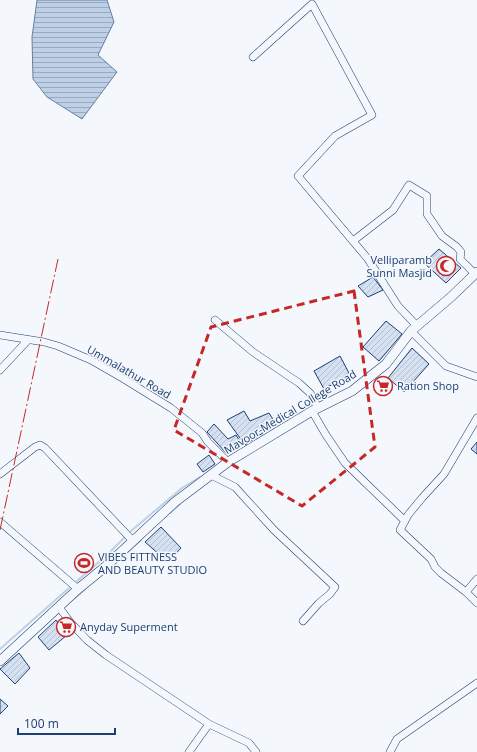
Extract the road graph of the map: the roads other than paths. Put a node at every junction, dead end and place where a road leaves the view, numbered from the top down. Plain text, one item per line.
1 (253, 57) dead end
2 (353, 241) junction
3 (476, 273) edge
4 (215, 320) dead end
5 (414, 328) junction
6 (0, 335) edge
7 (28, 340) junction
8 (0, 370) edge
9 (477, 377) edge
10 (315, 409) junction
11 (477, 418) edge
12 (228, 462) junction
13 (0, 474) edge
14 (211, 475) junction
15 (405, 521) junction
16 (0, 522) edge
17 (133, 541) junction
18 (477, 579) edge
19 (78, 589) junction
20 (466, 592) junction
21 (477, 603) edge
22 (59, 607) junction
23 (303, 621) dead end
24 (0, 661) edge
25 (477, 683) edge
26 (209, 724) junction
27 (189, 752) edge
28 (256, 752) edge
29 (390, 752) edge

1 - 2 street
2 - 3 street
2 - 5 street
3 - 5 main road, Mavoor-Medical College Road
4 - 10 street
5 - 9 street
5 - 10 main road, Mavoor-Medical College Road
6 - 7 street, Ummalathur Road
7 - 8 street
7 - 12 street, Ummalathur Road
10 - 12 main road, Mavoor-Medical College Road
10 - 15 street
11 - 15 street
12 - 14 main road, Mavoor-Medical College Road
13 - 17 street
14 - 17 main road, Mavoor-Medical College Road
14 - 23 street
15 - 20 street
16 - 19 street
17 - 19 main road, Mavoor-Medical College Road
18 - 20 street
19 - 22 main road, Mavoor-Medical College Road
20 - 21 street
22 - 24 main road, Mavoor-Medical College Road
22 - 26 street
25 - 29 street
26 - 27 street
26 - 28 street

